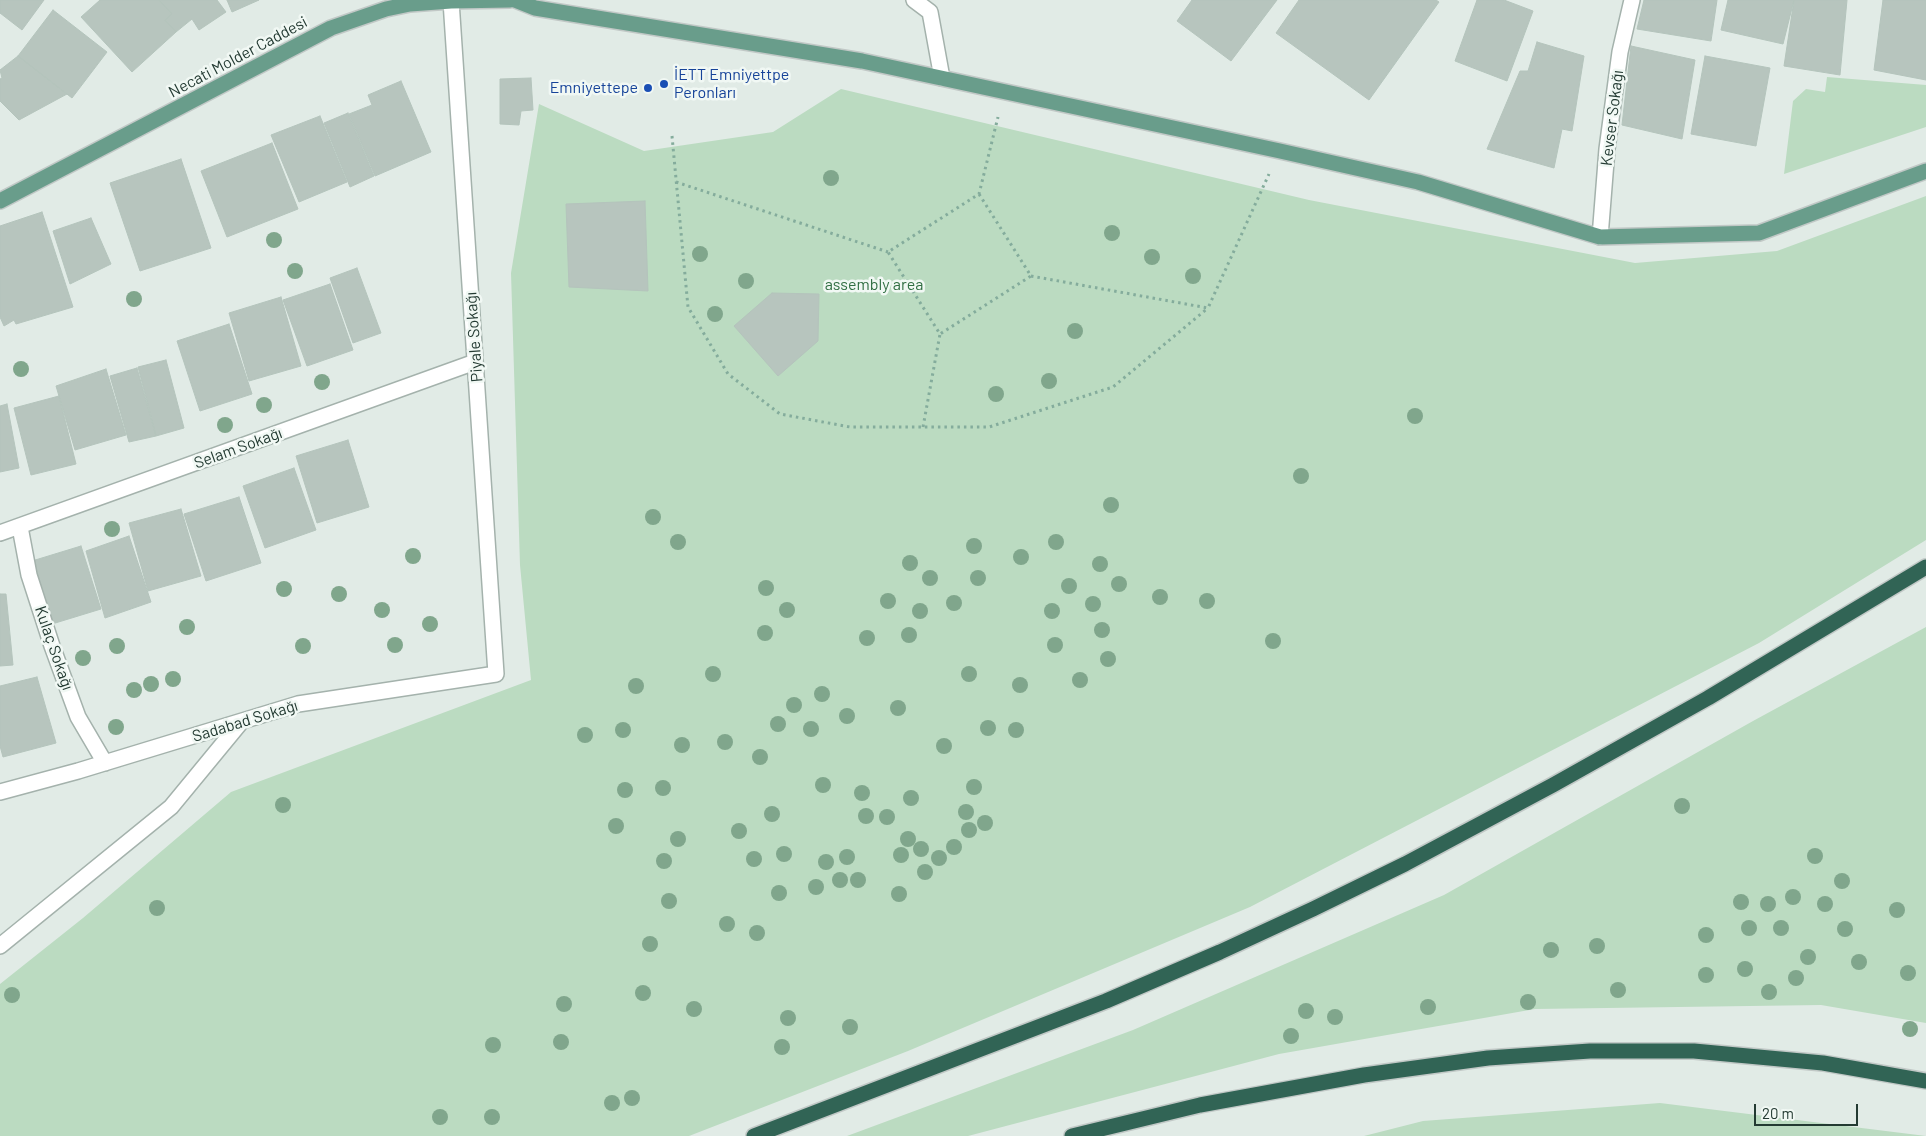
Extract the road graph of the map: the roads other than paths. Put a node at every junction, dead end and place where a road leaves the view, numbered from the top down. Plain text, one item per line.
1 (510, 0) edge
2 (515, 0) edge
3 (914, 0) edge
4 (1632, 0) edge
5 (451, 1) edge
6 (409, 2) edge
7 (533, 4) edge
8 (942, 78) junction
9 (1926, 171) edge
10 (0, 201) edge
11 (1600, 237) junction
12 (475, 362) junction
13 (20, 527) junction
14 (0, 533) edge
15 (1926, 567) edge
16 (496, 674) joint
17 (240, 722) junction
18 (106, 763) junction
19 (0, 792) edge
20 (0, 946) edge
21 (1926, 1081) edge
22 (754, 1136) edge
23 (1072, 1136) edge

1 - 5 main road, Necati Molder Caddesi
2 - 7 main road
3 - 8 street
4 - 11 street, Kevser Sokağı
5 - 6 main road, Necati Molder Caddesi
5 - 12 street, Piyale Sokağı
6 - 10 main road, Necati Molder Caddesi
7 - 8 main road
8 - 11 main road
9 - 11 main road
12 - 13 street, Selam Sokağı
12 - 16 street, Piyale Sokağı
13 - 14 street, Selam Sokağı
13 - 18 street, Kulaç Sokağı
15 - 22 highway
16 - 17 street, Sadabad Sokağı
17 - 18 street, Sadabad Sokağı
17 - 20 street
18 - 19 street, Sadabad Sokağı
21 - 23 highway

